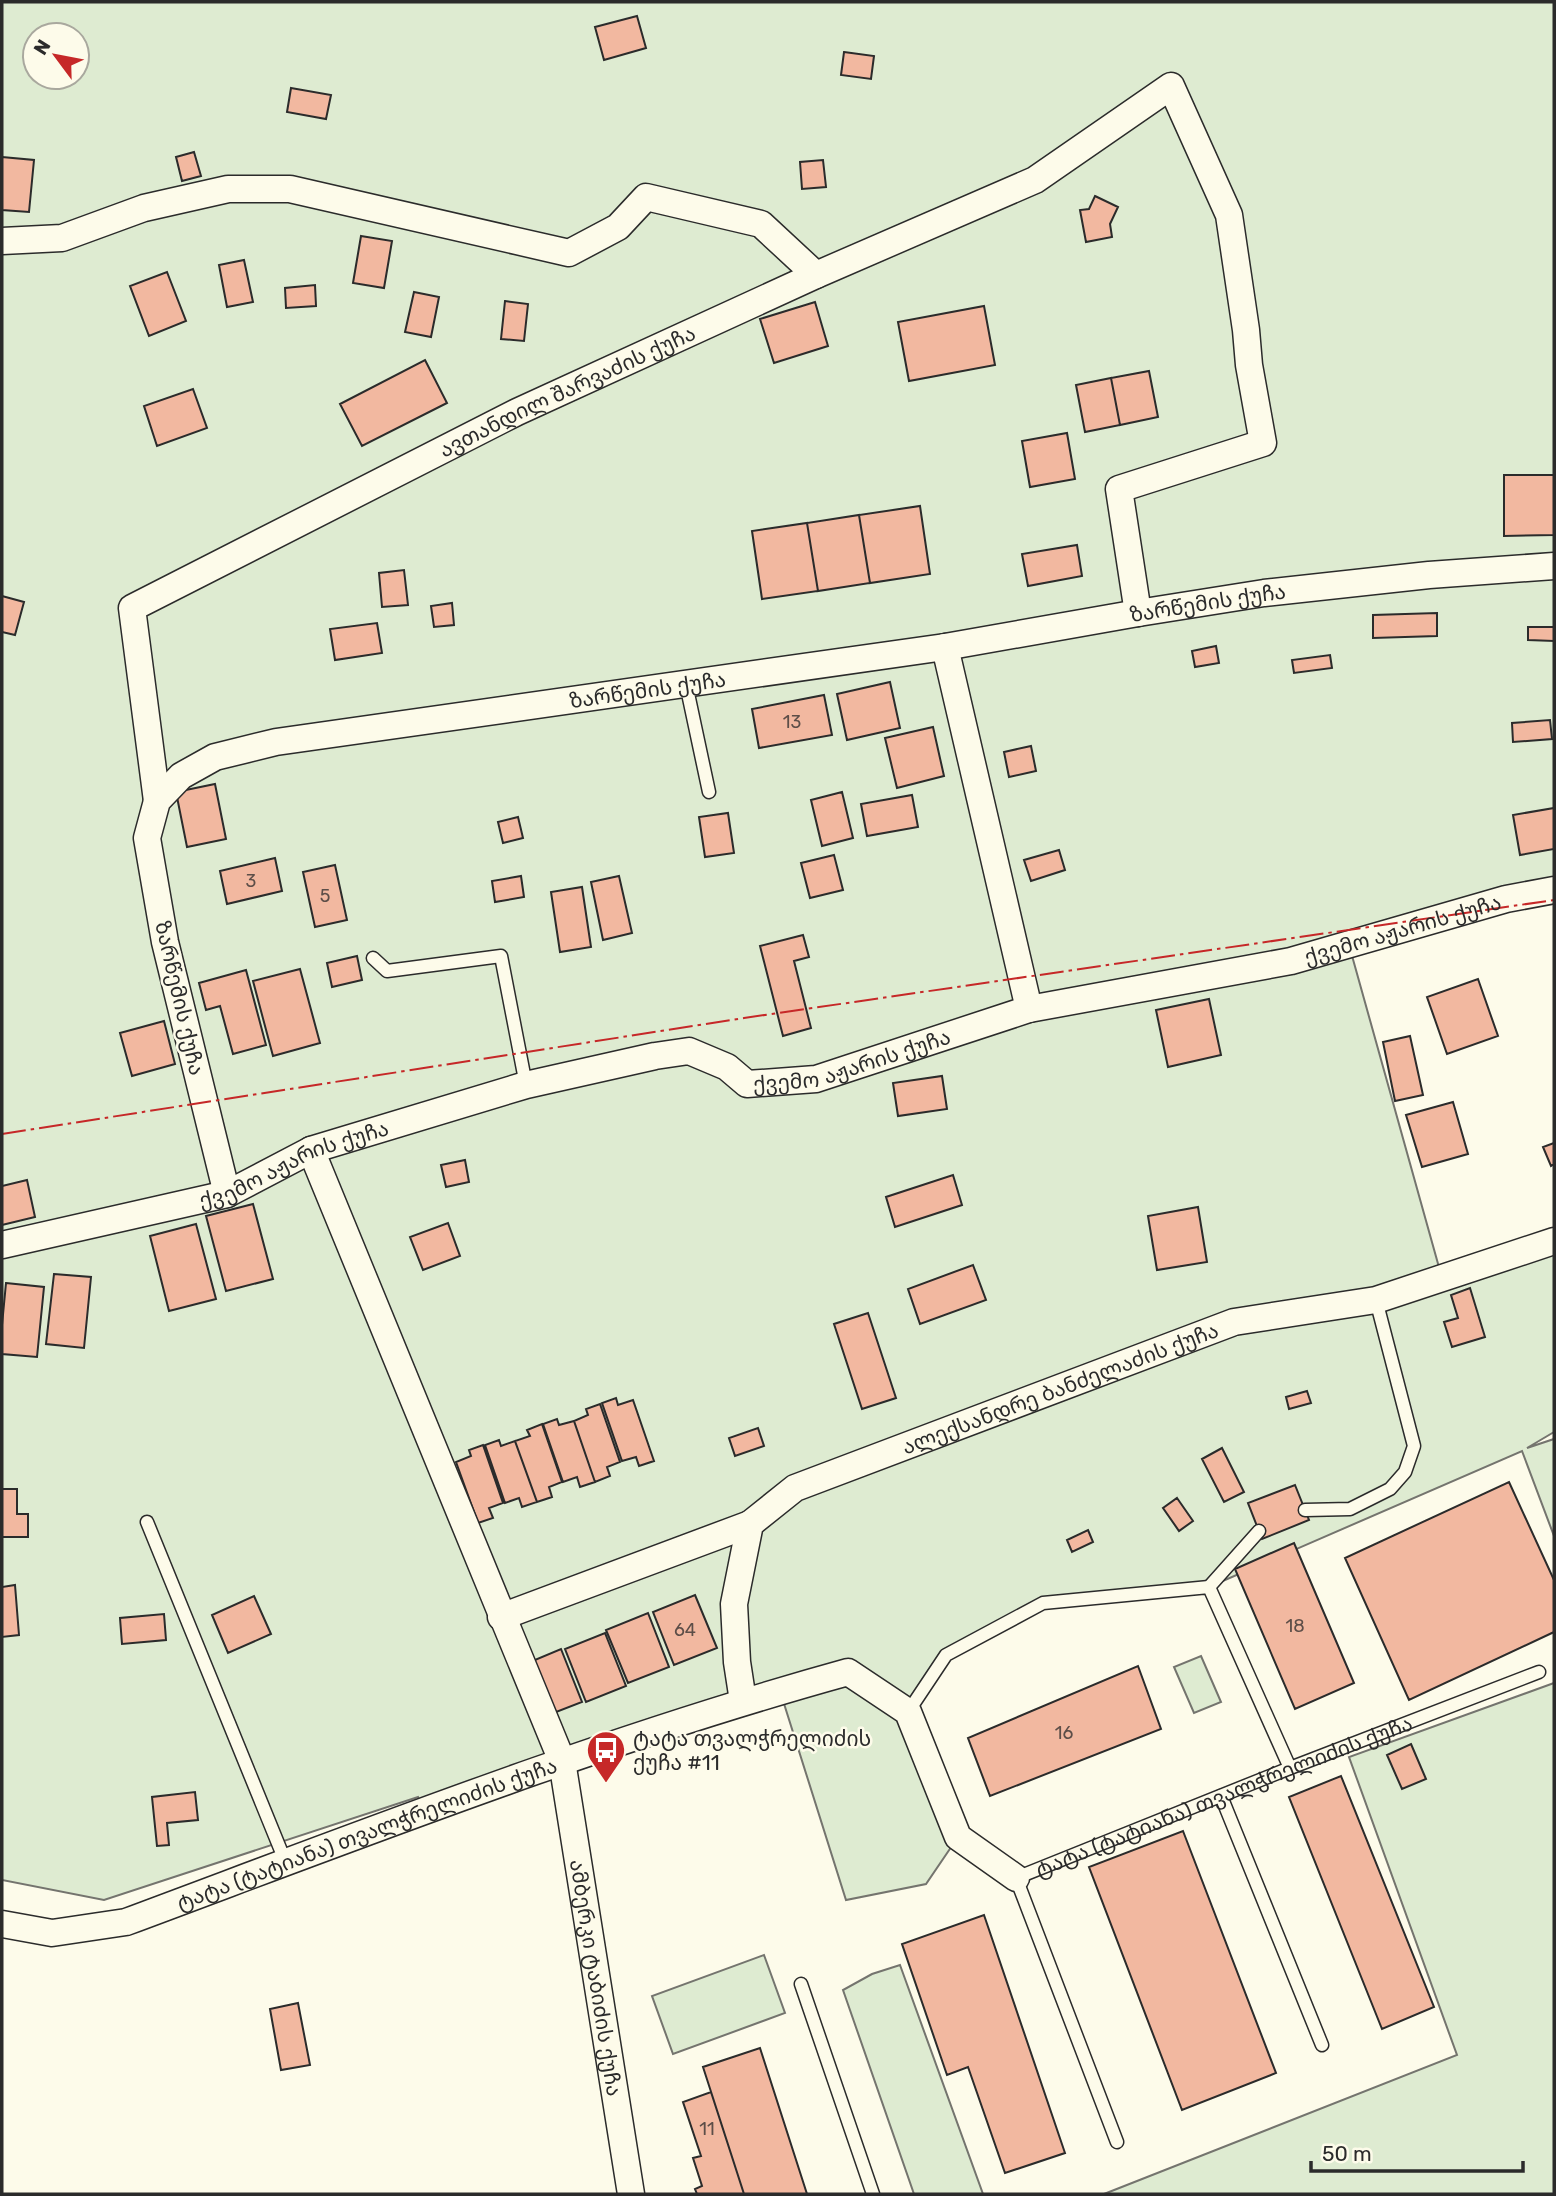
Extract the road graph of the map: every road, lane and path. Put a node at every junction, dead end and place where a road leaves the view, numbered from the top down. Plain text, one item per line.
1 (2, 242) edge
2 (816, 275) junction
3 (1554, 566) edge
4 (1138, 613) junction
5 (945, 647) junction
6 (686, 684) junction
7 (709, 792) dead end
8 (157, 800) junction
9 (1554, 890) edge
10 (373, 958) dead end
11 (1030, 1009) junction
12 (526, 1085) junction
13 (311, 1150) junction
14 (227, 1194) junction
15 (1554, 1241) edge
16 (2, 1245) edge
17 (1376, 1300) junction
18 (1305, 1510) dead end
19 (147, 1522) dead end
20 (750, 1524) junction
21 (1259, 1531) dead end
22 (1209, 1587) junction
23 (501, 1617) junction
24 (1539, 1672) dead end
25 (743, 1701) junction
26 (908, 1712) junction
27 (562, 1761) junction
28 (1290, 1768) junction
29 (1221, 1796) junction
30 (286, 1863) junction
31 (1016, 1878) junction
32 (2, 1924) edge
33 (801, 1984) dead end
34 (1322, 2045) dead end
35 (1117, 2142) dead end
36 (631, 2194) edge
37 (873, 2194) edge

1 - 2 street
2 - 4 street, ავთანდილ შარვაძის ქუჩა
2 - 8 street, ავთანდილ შარვაძის ქუჩა
3 - 4 street, ზარწემის ქუჩა
4 - 5 street, ზარწემის ქუჩა
5 - 6 street, ზარწემის ქუჩა
5 - 11 street
6 - 7 lane
6 - 8 street, ზარწემის ქუჩა
8 - 14 street, ზარწემის ქუჩა
9 - 11 street, ქვემო აჟარის ქუჩა
10 - 12 lane
11 - 12 street, ქვემო აჟარის ქუჩა
12 - 13 street, ქვემო აჟარის ქუჩა
13 - 14 street, ქვემო აჟარის ქუჩა
13 - 23 street, ამბერკი ტაბიძის ქუჩა
14 - 16 street, ქვემო აჟარის ქუჩა
15 - 17 street, ალექსანდრე ბანძელაძის ქუჩა
17 - 18 lane
17 - 20 street, ალექსანდრე ბანძელაძის ქუჩა
19 - 30 lane
20 - 23 street, ალექსანდრე ბანძელაძის ქუჩა
20 - 25 street
21 - 22 lane
22 - 26 lane
22 - 28 lane
23 - 27 street, ამბერკი ტაბიძის ქუჩა
24 - 28 lane, ტატა (ტატიანა) თვალჭრელიძის ქუჩა
25 - 26 street, ტატა (ტატიანა) თვალჭრელიძის ქუჩა
25 - 27 street, ტატა (ტატიანა) თვალჭრელიძის ქუჩა
26 - 31 street, ტატა (ტატიანა) თვალჭრელიძის ქუჩა
27 - 30 street, ტატა (ტატიანა) თვალჭრელიძის ქუჩა
27 - 36 street, ამბერკი ტაბიძის ქუჩა
28 - 29 lane, ტატა (ტატიანა) თვალჭრელიძის ქუჩა
29 - 31 lane, ტატა (ტატიანა) თვალჭრელიძის ქუჩა
29 - 34 lane
30 - 32 street, ტატა (ტატიანა) თვალჭრელიძის ქუჩა
31 - 35 lane
33 - 37 lane

